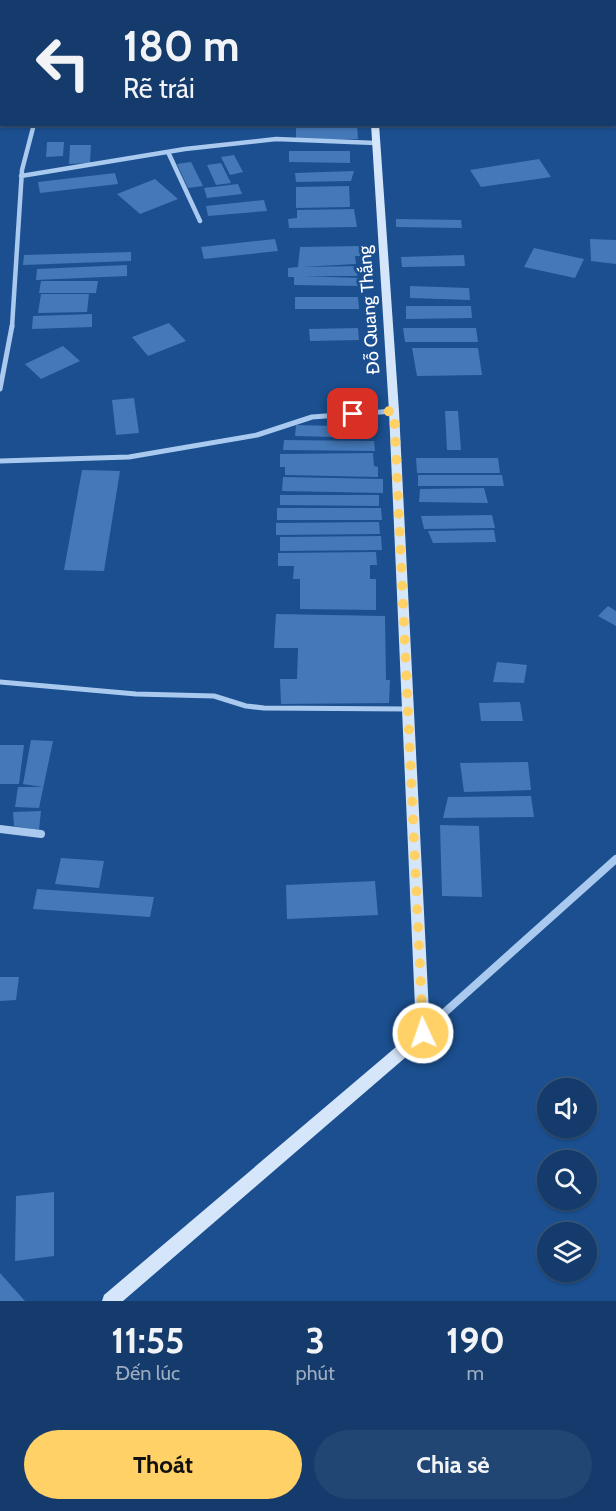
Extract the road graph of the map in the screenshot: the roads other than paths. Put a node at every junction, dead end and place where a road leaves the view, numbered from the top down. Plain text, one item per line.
1 (34, 126) edge
2 (375, 126) edge
3 (376, 143) junction
4 (168, 152) junction
5 (21, 176) junction
6 (200, 221) dead end
7 (0, 388) edge
8 (394, 411) junction
9 (0, 461) edge
10 (0, 682) edge
11 (408, 709) junction
12 (0, 830) edge
13 (42, 834) dead end
14 (616, 859) edge
15 (423, 1033) junction
16 (110, 1301) edge

1 - 5 street
2 - 3 street, Đỗ Quang Thắng
3 - 4 street
3 - 8 street, Đỗ Quang Thắng
4 - 5 street
4 - 6 street
5 - 7 street
8 - 9 street
8 - 11 street, Đỗ Quang Thắng
10 - 11 street
11 - 15 street, Đỗ Quang Thắng
12 - 13 street
14 - 15 street
15 - 16 street

